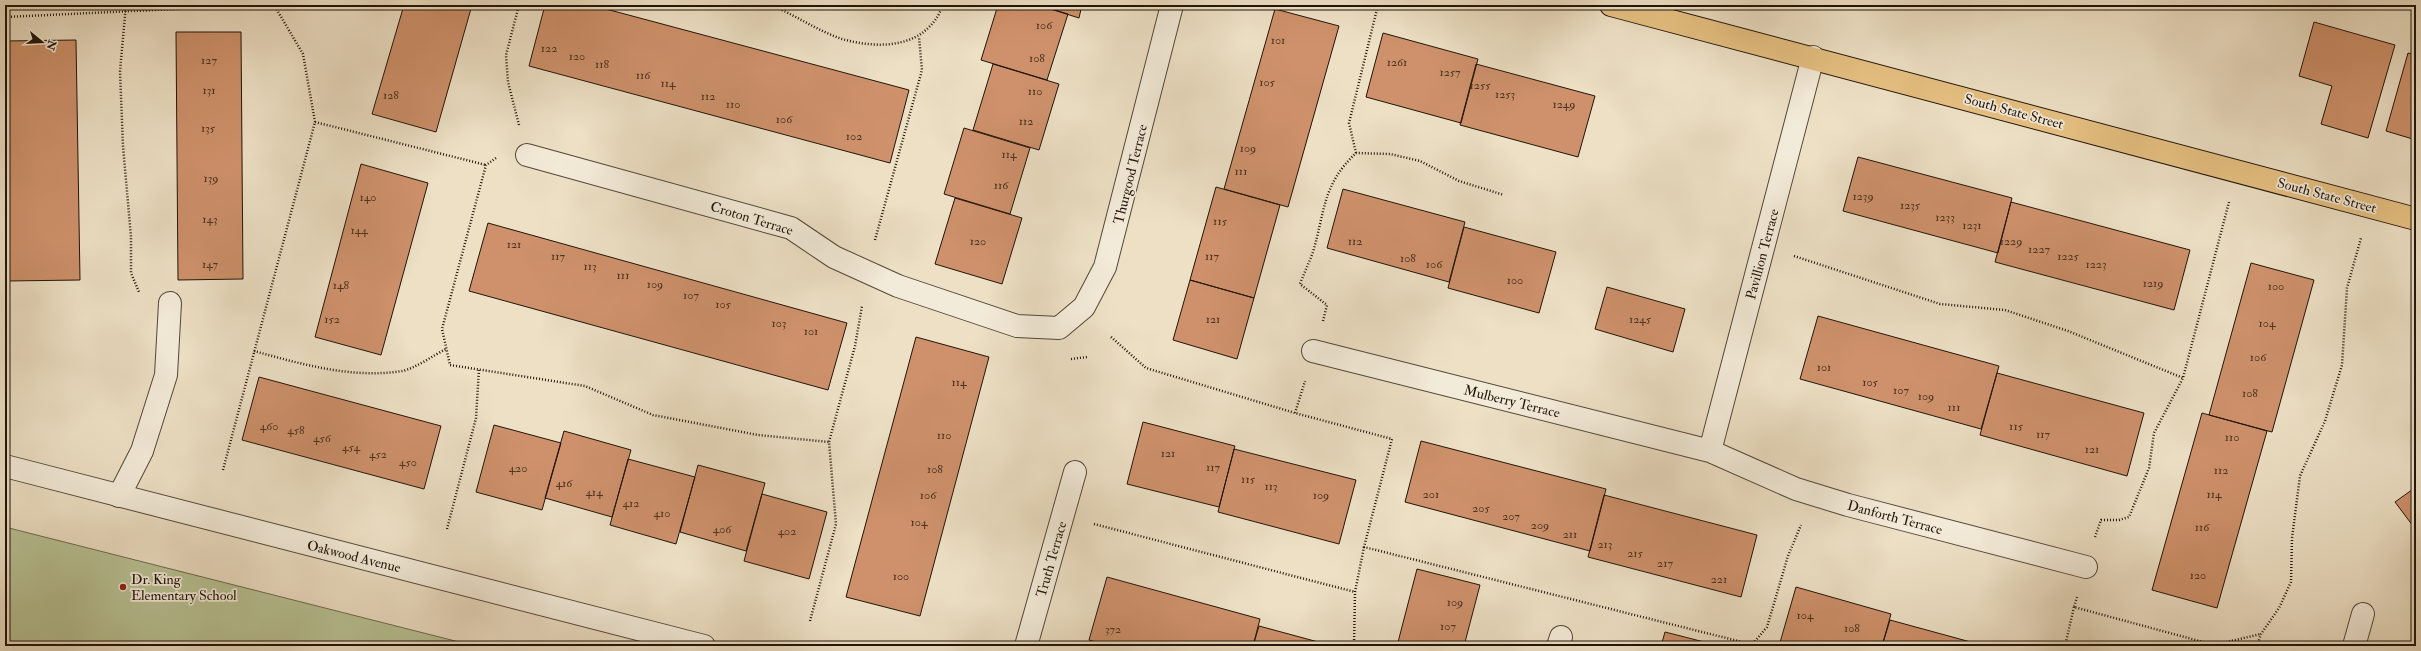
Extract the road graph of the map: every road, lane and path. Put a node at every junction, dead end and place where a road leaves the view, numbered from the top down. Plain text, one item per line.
1 (126, 5) edge
2 (262, 5) edge
3 (274, 5) edge
4 (519, 5) edge
5 (771, 5) edge
6 (943, 5) edge
7 (1172, 5) edge
8 (1378, 5) edge
9 (1611, 5) edge
10 (127, 12) junction
11 (5, 17) edge
12 (919, 37) junction
13 (1813, 57) junction
14 (315, 122) junction
15 (524, 146) junction
16 (1356, 154) junction
17 (486, 165) junction
18 (2237, 171) junction
19 (1504, 195) dead end
20 (2370, 207) junction
21 (2416, 219) edge
22 (1764, 247) junction
23 (867, 272) junction
24 (170, 303) joint
25 (1059, 328) joint
26 (1111, 337) dead end
27 (446, 349) junction
28 (254, 351) junction
29 (1313, 351) junction
30 (479, 369) junction
31 (2183, 378) junction
32 (1295, 413) junction
33 (829, 442) junction
34 (1710, 451) junction
35 (5, 466) edge
36 (223, 470) dead end
37 (1075, 472) dead end
38 (1813, 494) junction
39 (120, 496) junction
40 (1087, 522) dead end
41 (447, 529) dead end
42 (1364, 547) junction
43 (2086, 567) junction
44 (1355, 592) junction
45 (2074, 607) junction
46 (2364, 614) dead end
47 (810, 621) dead end
48 (2261, 634) junction
49 (1750, 645) edge
50 (2214, 645) edge
51 (704, 646) edge
52 (1026, 646) edge
53 (1354, 646) edge
54 (2064, 646) edge
55 (2258, 646) edge
56 (2354, 646) edge

1 - 10 path
2 - 10 path
3 - 14 path
4 - 15 path
5 - 12 path
6 - 12 path
7 - 25 street, Thurgood Terrace
8 - 16 path
9 - 13 main road, South State Street
10 - 11 path
10 - 24 path
12 - 23 path
13 - 18 main road, South State Street
13 - 22 street, Pavillion Terrace
14 - 17 path
14 - 28 path
15 - 17 path
15 - 23 street, Croton Terrace
16 - 19 path
16 - 29 path
17 - 27 path
18 - 20 main road, South State Street
18 - 31 path
20 - 21 main road, South State Street
20 - 48 path
22 - 31 path
22 - 34 street, Pavillion Terrace
23 - 25 street, Croton Terrace
23 - 33 path
24 - 39 street
26 - 32 path
27 - 28 path
27 - 30 path
28 - 36 path
29 - 32 path
29 - 34 street, Mulberry Terrace
30 - 33 path
30 - 41 path
31 - 43 path
32 - 42 path
33 - 47 path
34 - 38 street, Danforth Terrace
35 - 39 street, Oakwood Avenue
37 - 52 street, Truth Terrace
38 - 43 street, Danforth Terrace
38 - 49 path
39 - 51 street, Oakwood Avenue
40 - 44 path
42 - 44 path
42 - 49 path
43 - 45 path
44 - 53 path
45 - 50 path
45 - 54 path
46 - 56 street
48 - 50 path
48 - 55 path

